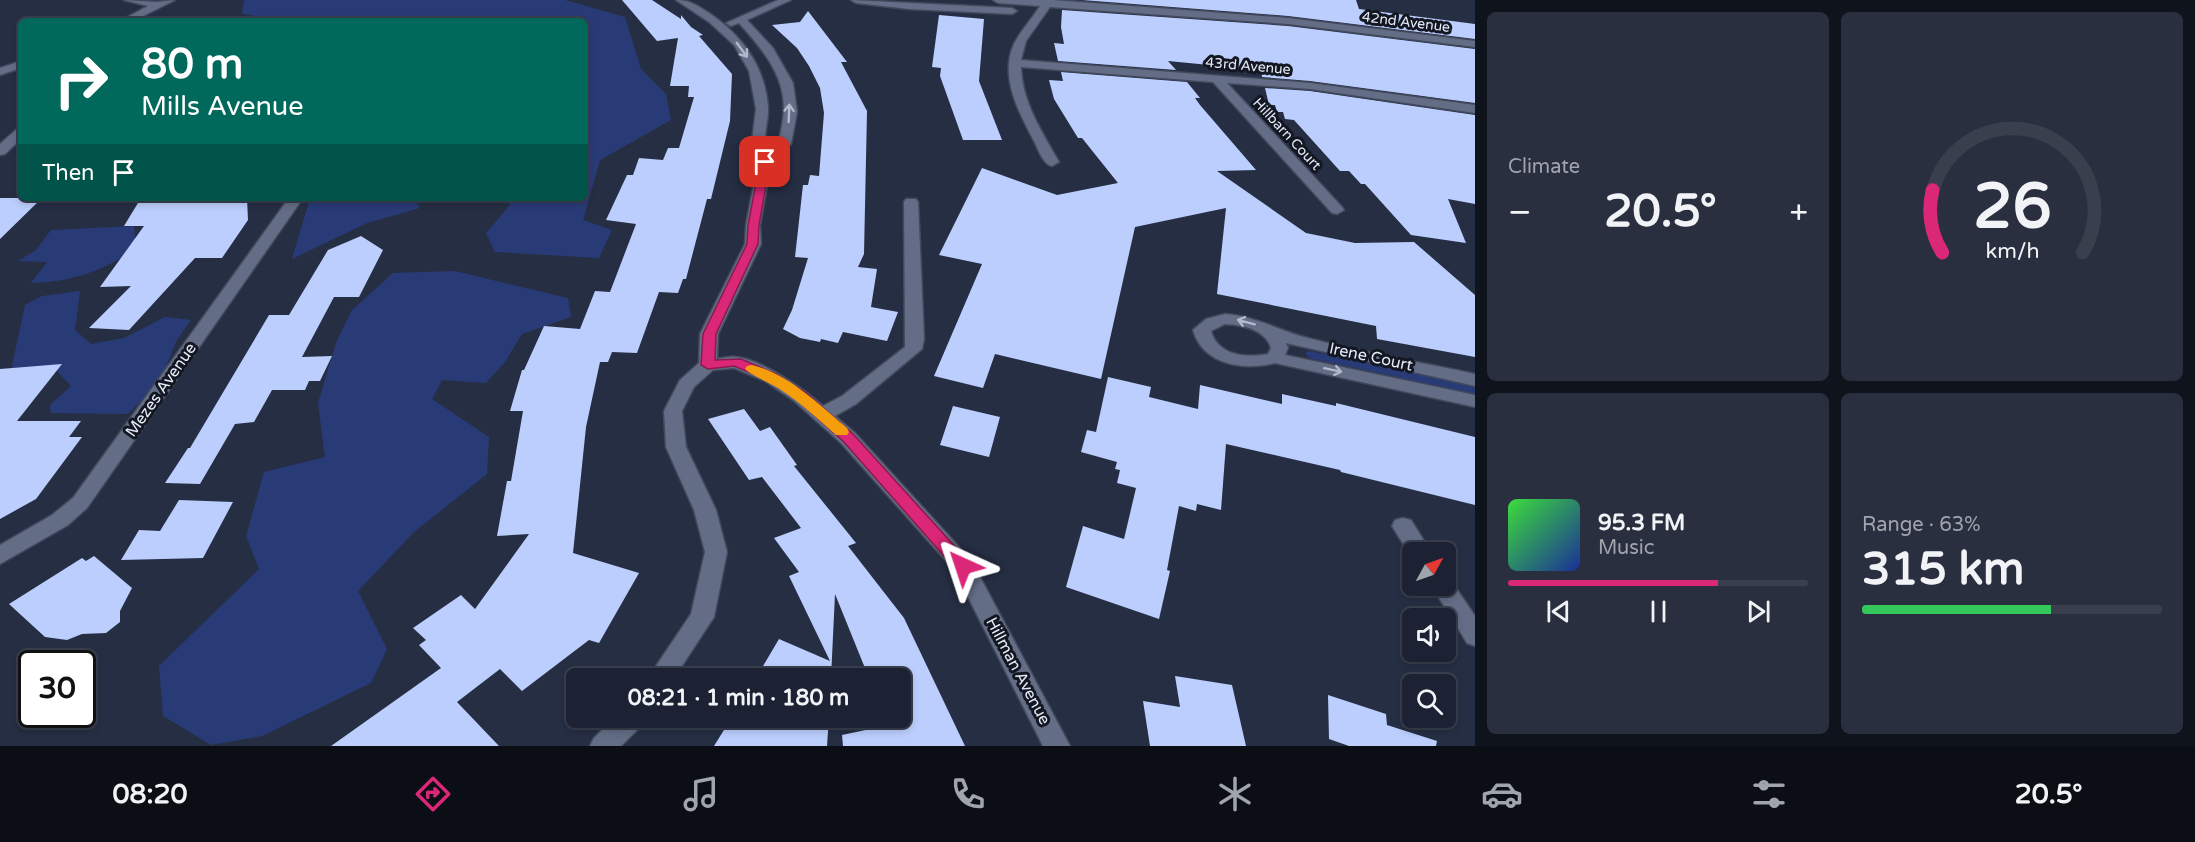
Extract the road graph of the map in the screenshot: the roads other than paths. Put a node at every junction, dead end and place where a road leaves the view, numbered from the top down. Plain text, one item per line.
1 (129, 0) edge
2 (170, 0) edge
3 (681, 0) edge
4 (786, 0) edge
5 (856, 0) edge
6 (998, 0) edge
7 (157, 2) edge
8 (1047, 2) edge
9 (130, 18) edge
10 (741, 19) junction
11 (721, 27) junction
12 (1475, 44) edge
13 (0, 57) edge
14 (18, 62) edge
15 (1017, 63) junction
16 (18, 64) edge
17 (0, 72) edge
18 (1216, 78) junction
19 (1475, 109) edge
20 (18, 135) edge
21 (0, 151) edge
22 (765, 162) junction
23 (1052, 162) dead end
24 (294, 201) edge
25 (911, 202) dead end
26 (1337, 210) dead end
27 (1268, 331) junction
28 (1275, 358) junction
29 (708, 365) junction
30 (1475, 380) edge
31 (1475, 401) edge
32 (822, 415) junction
33 (1403, 526) dead end
34 (1413, 542) edge
35 (0, 556) edge
36 (1449, 596) edge
37 (1475, 636) edge
38 (667, 668) edge
39 (622, 728) edge
40 (603, 746) edge
41 (1057, 746) edge

1 - 7 street
2 - 7 street
3 - 11 street
4 - 10 street
5 - 8 street, 42nd Avenue
6 - 8 street, 42nd Avenue
7 - 9 street
8 - 12 street, 42nd Avenue
8 - 15 street
10 - 11 street
22 -> 10 street
11 -> 22 street
13 - 14 street
15 - 18 street, 43rd Avenue
15 - 23 street
16 - 17 street
18 - 19 street, 43rd Avenue
18 - 26 street, Hillbarn Court
20 - 21 street
22 - 29 street
24 - 35 street, Mezes Avenue
25 - 32 street
27 - 28 street
27 -> 28 street, Irene Court
27 - 30 street, Irene Court
28 -> 31 street, Irene Court
29 - 32 street, Hillman Avenue
29 - 38 street
32 - 41 street, Hillman Avenue
33 - 34 street
36 - 37 street
39 - 40 street

